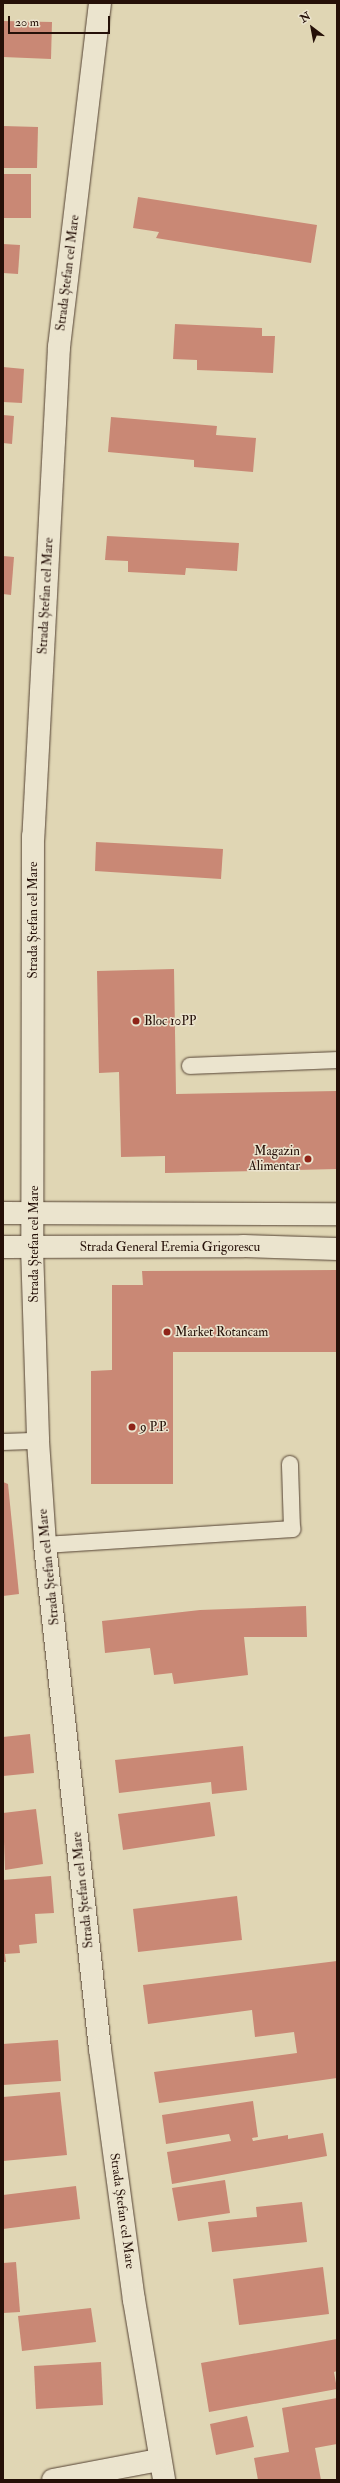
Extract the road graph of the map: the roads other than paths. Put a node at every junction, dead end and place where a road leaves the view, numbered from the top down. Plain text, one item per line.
1 (100, 3) edge
2 (337, 1060) edge
3 (190, 1066) dead end
4 (33, 1212) junction
5 (3, 1213) edge
6 (337, 1214) edge
7 (3, 1247) edge
8 (32, 1247) junction
9 (337, 1249) edge
10 (38, 1441) junction
11 (3, 1442) edge
12 (290, 1464) dead end
13 (45, 1545) junction
14 (162, 2470) edge
15 (53, 2480) edge

1 - 4 street, Strada Ștefan cel Mare
2 - 3 lane
4 - 5 street
4 - 6 street
4 - 8 street, Strada Ștefan cel Mare
7 - 8 street, Strada General Eremia Grigorescu
8 - 9 street, Strada General Eremia Grigorescu
8 - 10 street, Strada Ștefan cel Mare
10 - 11 lane
10 - 13 street, Strada Ștefan cel Mare
12 - 13 lane
13 - 14 street, Strada Ștefan cel Mare
14 - 15 street

